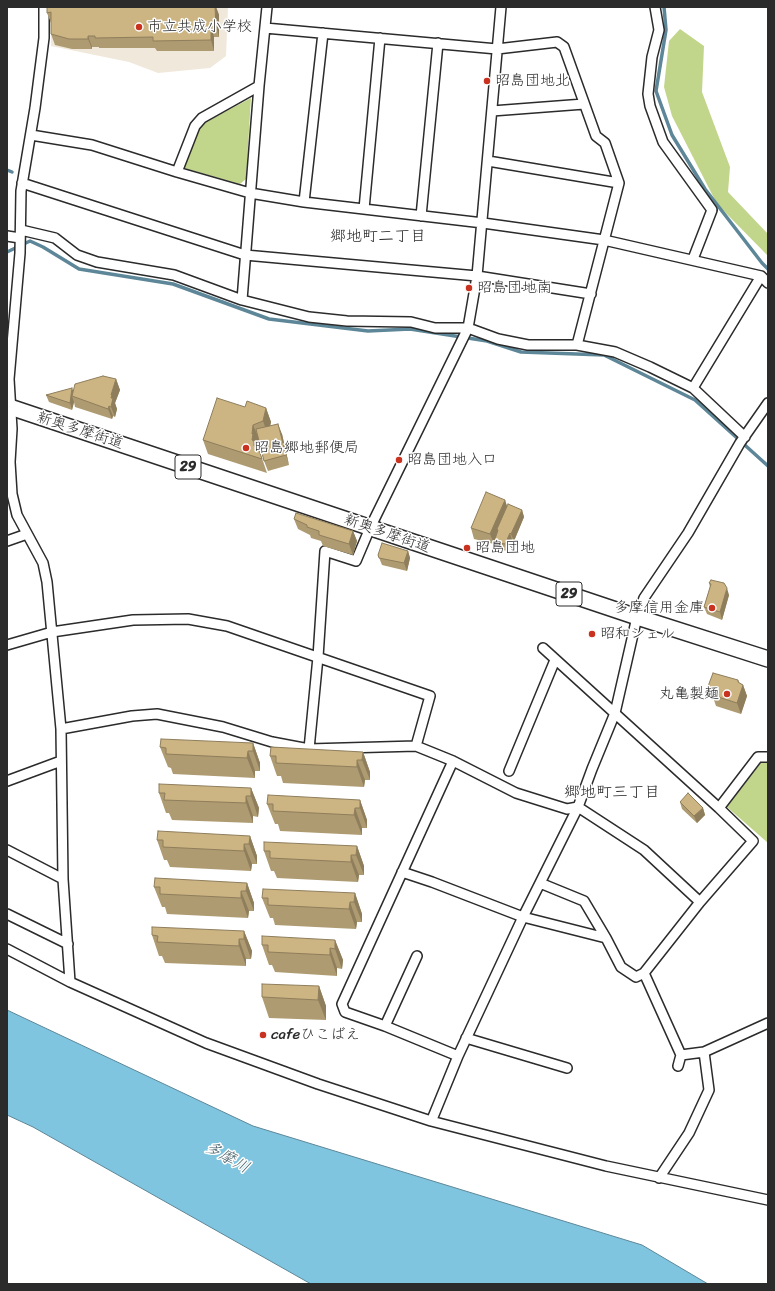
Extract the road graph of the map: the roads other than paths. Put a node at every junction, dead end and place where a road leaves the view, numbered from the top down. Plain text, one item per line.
1 (44, 7) edge
2 (267, 7) edge
3 (501, 7) edge
4 (655, 7) edge
5 (265, 28) junction
6 (323, 33) junction
7 (380, 38) junction
8 (438, 43) junction
9 (497, 48) junction
10 (259, 86) junction
11 (584, 104) junction
12 (492, 111) junction
13 (31, 135) junction
14 (488, 161) junction
15 (177, 172) junction
16 (619, 182) junction
17 (22, 183) junction
18 (250, 193) junction
19 (304, 202) junction
20 (364, 209) junction
21 (421, 216) junction
22 (483, 223) junction
23 (7, 236) edge
24 (20, 236) junction
25 (604, 240) junction
26 (245, 255) junction
27 (693, 260) junction
28 (477, 276) junction
29 (761, 276) junction
30 (768, 283) edge
31 (590, 294) junction
32 (242, 300) junction
33 (467, 330) junction
34 (577, 345) junction
35 (693, 388) junction
36 (768, 403) edge
37 (9, 407) edge
38 (743, 440) junction
39 (370, 528) junction
40 (27, 534) junction
41 (7, 541) edge
42 (637, 617) junction
43 (52, 632) junction
44 (7, 644) edge
45 (543, 648) dead end
46 (318, 657) junction
47 (768, 659) edge
48 (555, 660) junction
49 (615, 713) junction
50 (61, 730) junction
51 (416, 746) junction
52 (309, 749) junction
53 (768, 757) edge
54 (61, 761) junction
55 (453, 762) junction
56 (509, 771) dead end
57 (7, 781) edge
58 (578, 807) junction
59 (719, 808) junction
60 (7, 850) edge
61 (402, 872) junction
62 (63, 879) junction
63 (540, 883) junction
64 (700, 902) junction
65 (7, 914) edge
66 (523, 917) junction
67 (606, 938) junction
68 (68, 944) junction
69 (7, 949) edge
70 (417, 956) dead end
71 (644, 973) junction
72 (70, 982) junction
73 (768, 1023) edge
74 (385, 1026) junction
75 (466, 1038) junction
76 (704, 1052) junction
77 (682, 1055) junction
78 (458, 1056) junction
79 (678, 1066) dead end
80 (567, 1068) dead end
81 (433, 1117) dead end
82 (659, 1178) junction
83 (768, 1200) edge

1 - 13 street
2 - 5 street
3 - 9 street
4 - 27 street
5 - 6 street
5 - 10 street
6 - 7 street
6 - 19 street
7 - 8 street
7 - 20 street
8 - 9 street
8 - 21 street
9 - 11 street
9 - 12 street
10 - 15 street
10 - 18 street
11 - 12 street
11 - 16 street
12 - 14 street
13 - 15 street
13 - 17 street
14 - 16 street
14 - 22 street
15 - 18 street
16 - 25 street
17 - 24 street
17 - 26 street
18 - 19 street
18 - 26 street
19 - 20 street
20 - 21 street
21 - 22 street
22 - 25 street
22 - 28 street
23 - 24 street
24 - 32 street
24 - 37 street
25 - 27 street
25 - 31 street
26 - 28 street
26 - 32 street
27 - 29 street
28 - 31 street
28 - 33 street
29 - 30 street
29 - 35 street
31 - 34 street
32 - 33 street
33 - 34 street
33 - 39 street
34 - 35 street
35 - 38 street
36 - 38 street
37 - 39 main road, 新奥多摩街道 / 29
37 - 40 street
38 - 42 street
39 - 42 main road, 新奥多摩街道 / 29
39 - 46 street
40 - 41 street
40 - 43 street
42 - 47 main road, 新奥多摩街道 / 29
42 - 49 street
43 - 44 street
43 - 46 street
43 - 50 street
45 - 48 street
46 - 51 street
46 - 52 street
48 - 49 street
48 - 56 street
49 - 58 street
49 - 59 street
50 - 52 street
50 - 54 street
51 - 52 street
51 - 55 street
53 - 59 street
54 - 57 street
54 - 62 street
55 - 58 street
55 - 61 street
58 - 63 street
58 - 64 street
59 - 64 street
60 - 62 street
61 - 66 street
61 - 74 street
62 - 68 street
63 - 66 street
63 - 67 street
64 - 71 street
65 - 68 street
66 - 67 street
66 - 75 street
67 - 71 street
68 - 72 street
69 - 72 street
70 - 74 street
71 - 77 street
72 - 82 street
73 - 76 street
74 - 78 street
75 - 78 street
75 - 80 street
76 - 77 street
76 - 82 street
77 - 79 street
78 - 81 street
82 - 83 street

